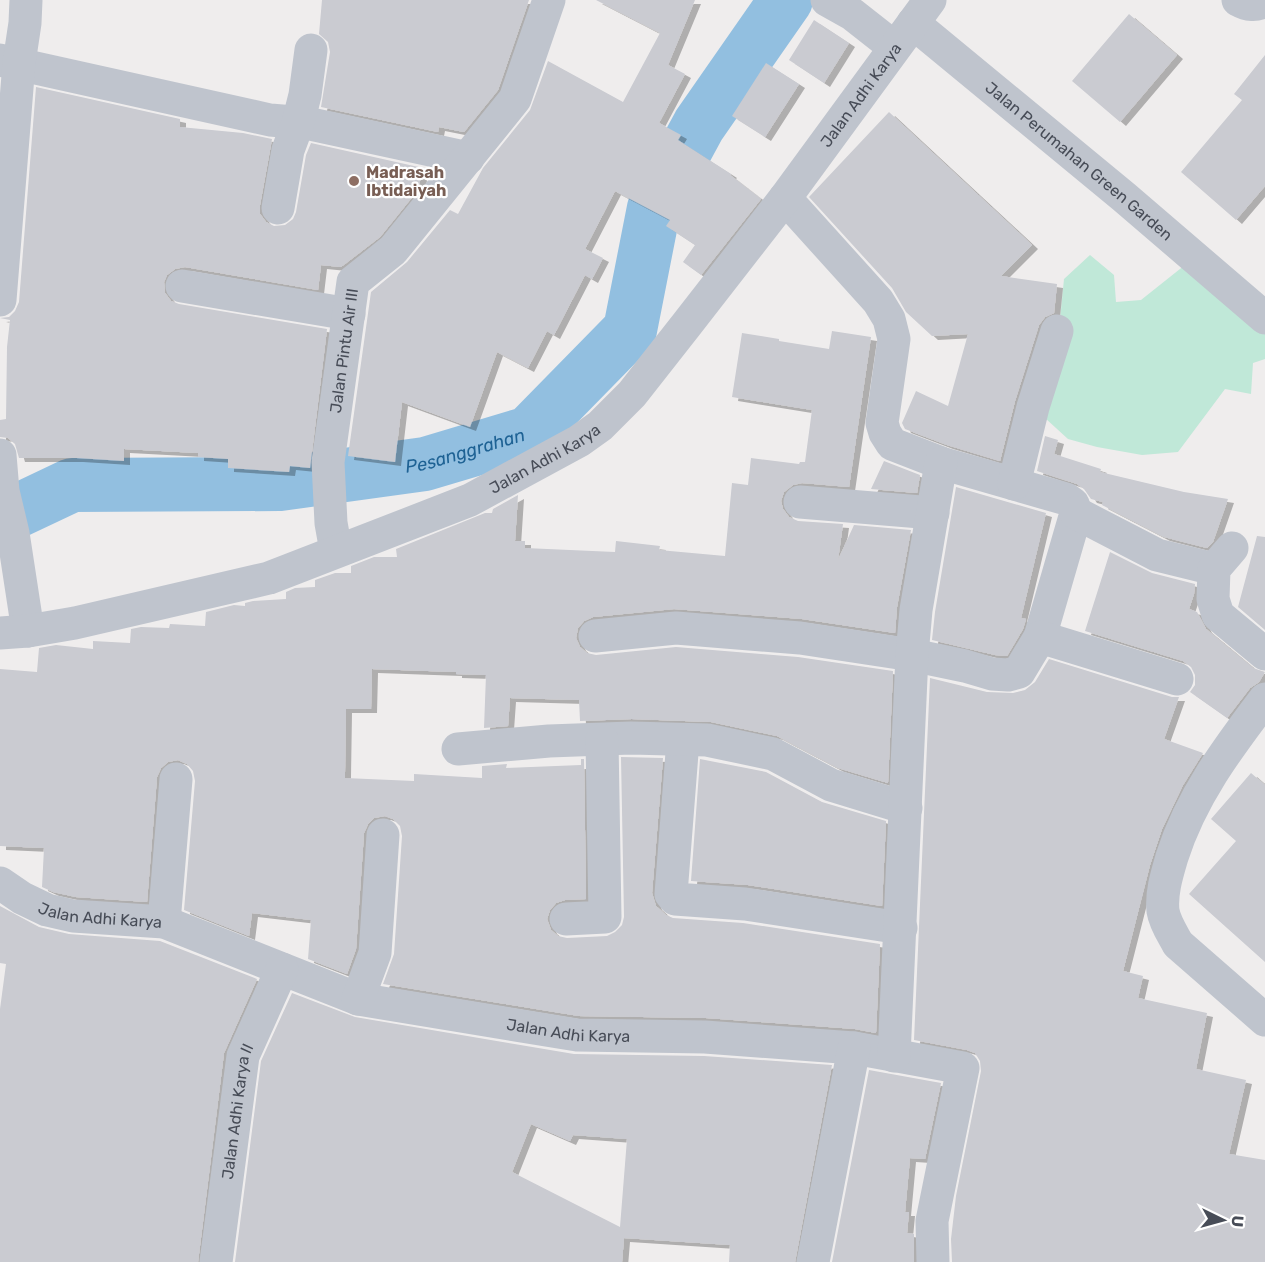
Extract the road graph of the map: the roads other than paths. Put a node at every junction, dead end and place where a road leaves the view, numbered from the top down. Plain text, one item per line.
1 (26, 0) edge
2 (549, 0) edge
3 (827, 0) edge
4 (1239, 0) edge
5 (1265, 0) edge
6 (912, 23) edge
7 (311, 50) dead end
8 (9, 61) edge
9 (298, 123) junction
10 (468, 158) junction
11 (785, 198) junction
12 (278, 208) dead end
13 (182, 286) dead end
14 (0, 300) edge
15 (349, 314) junction
16 (1265, 318) edge
17 (1057, 331) dead end
18 (0, 455) edge
19 (941, 463) junction
20 (1014, 484) junction
21 (800, 502) dead end
22 (933, 513) junction
23 (1076, 513) junction
24 (334, 537) junction
25 (14, 632) edge
26 (595, 636) dead end
27 (1040, 638) junction
28 (1265, 654) edge
29 (912, 655) junction
30 (1178, 679) dead end
31 (1259, 722) edge
32 (602, 740) junction
33 (683, 740) junction
34 (458, 749) dead end
35 (176, 778) dead end
36 (906, 808) junction
37 (383, 835) dead end
38 (0, 883) edge
39 (566, 919) dead end
40 (164, 922) junction
41 (900, 928) junction
42 (282, 969) junction
43 (358, 999) junction
44 (1265, 1020) edge
45 (854, 1048) junction
46 (894, 1056) junction
47 (216, 1262) edge
48 (813, 1262) edge
49 (933, 1262) edge

1 - 8 street
2 - 10 street, Jalan Pintu Air III
3 - 6 street, Jalan Perumahan Green Garden
4 - 5 street
6 - 11 street, Jalan Adhi Karya
6 - 16 street, Jalan Perumahan Green Garden
7 - 9 street
8 - 9 street
8 - 14 street
9 - 10 street
9 - 12 street
10 - 15 street, Jalan Pintu Air III
11 - 19 street
11 - 24 street, Jalan Adhi Karya
13 - 15 street
15 - 24 street, Jalan Pintu Air III
17 - 20 street
18 - 25 street
19 - 20 street
19 - 22 street
20 - 23 street
21 - 22 street
22 - 29 street
23 - 27 street
23 - 28 street
24 - 25 street, Jalan Adhi Karya
26 - 29 street
27 - 29 street
27 - 30 street
29 - 36 street
31 - 44 street
32 - 33 street
32 - 34 street
32 - 39 street
33 - 36 street
33 - 41 street
35 - 40 street
36 - 41 street
37 - 43 street
38 - 40 street, Jalan Adhi Karya
40 - 42 street, Jalan Adhi Karya
41 - 46 street
42 - 43 street, Jalan Adhi Karya
42 - 47 street, Jalan Adhi Karya II
43 - 45 street, Jalan Adhi Karya
45 - 46 street, Jalan Adhi Karya
45 - 48 street
46 - 49 street, Jalan Adhi Karya

